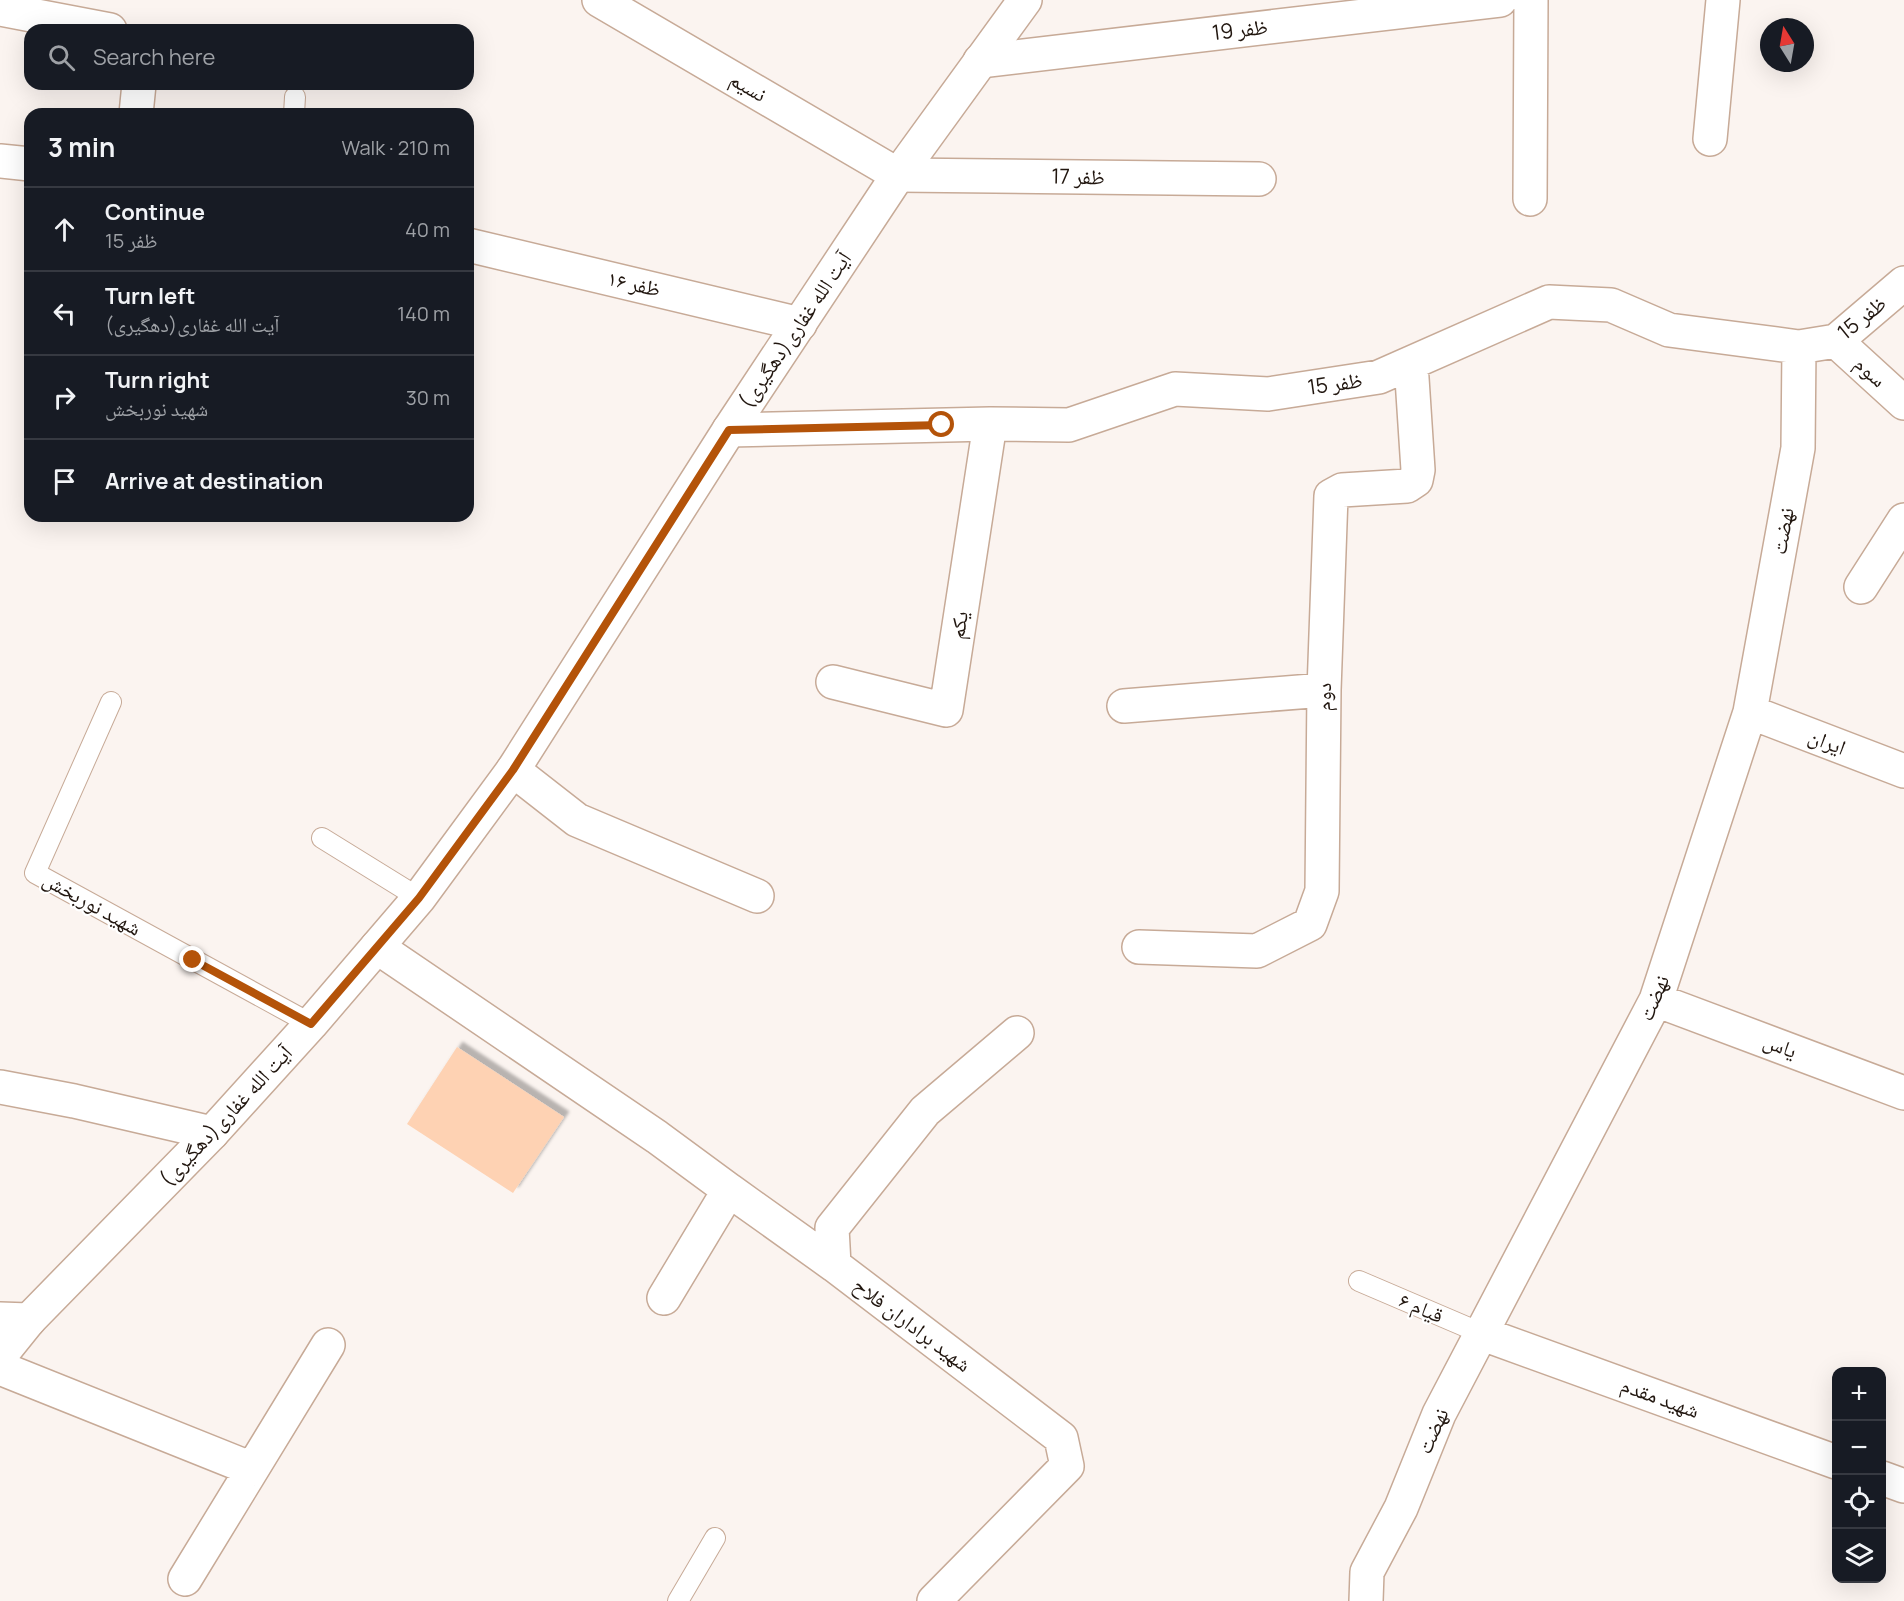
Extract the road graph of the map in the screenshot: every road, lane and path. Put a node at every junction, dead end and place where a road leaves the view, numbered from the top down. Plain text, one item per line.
1 (599, 0) edge
2 (1025, 0) edge
3 (1500, 0) edge
4 (1531, 0) edge
5 (1723, 0) edge
6 (0, 9) edge
7 (79, 24) edge
8 (980, 61) junction
9 (138, 90) edge
10 (137, 108) edge
11 (1710, 138) dead end
12 (0, 161) edge
13 (24, 163) edge
14 (898, 175) junction
15 (1259, 179) dead end
16 (1530, 200) dead end
17 (474, 246) edge
18 (1904, 283) edge
19 (800, 324) junction
20 (1836, 341) junction
21 (1799, 347) junction
22 (1411, 363) junction
23 (1904, 403) edge
24 (990, 424) junction
25 (729, 430) junction
26 (1904, 520) edge
27 (1861, 586) dead end
28 (833, 682) dead end
29 (1324, 690) junction
30 (111, 702) dead end
31 (1124, 706) dead end
32 (1750, 712) junction
33 (513, 770) junction
34 (1904, 771) edge
35 (322, 838) dead end
36 (757, 896) dead end
37 (419, 898) junction
38 (377, 947) junction
39 (1139, 947) dead end
40 (1656, 1000) junction
41 (311, 1024) junction
42 (1017, 1034) dead end
43 (0, 1087) edge
44 (1904, 1093) edge
45 (212, 1133) junction
46 (729, 1191) junction
47 (834, 1265) junction
48 (1359, 1281) dead end
49 (664, 1298) dead end
50 (14, 1320) edge
51 (1483, 1334) junction
52 (328, 1346) dead end
53 (0, 1356) edge
54 (0, 1368) edge
55 (1832, 1461) edge
56 (252, 1469) junction
57 (1886, 1480) edge
58 (1904, 1486) edge
59 (715, 1538) dead end
60 (185, 1579) dead end
61 (678, 1601) edge
62 (934, 1601) edge
63 (1366, 1601) edge

1 - 14 street, نسیم
2 - 8 street, آیت الله غفاری(دهگیری)
3 - 8 street, ظفر 19
4 - 16 street
5 - 11 street
6 - 7 street
8 - 14 street, آیت الله غفاری(دهگیری)
9 - 10 street
12 - 13 street
14 - 15 street, ظفر 17
14 - 19 street, آیت الله غفاری(دهگیری)
17 - 19 street, ظفر ۱۶
18 - 20 street, ظفر 15
19 - 25 street, آیت الله غفاری(دهگیری)
20 - 21 street, ظفر 15
20 - 23 street, سوم
21 - 22 street, ظفر 15
21 - 32 street, نهضت
22 - 24 street, ظفر 15
22 - 29 street, دوم
24 - 25 street, ظفر 15
24 - 28 street, یکم
25 - 33 street, آیت الله غفاری(دهگیری)
26 - 27 street
29 - 31 street
29 - 39 street, دوم
30 - 41 lane, شهید نوربخش
32 - 34 street, ایران
32 - 40 street, نهضت
33 - 36 street
33 - 37 street, آیت الله غفاری(دهگیری)
35 - 37 lane
37 - 38 street, آیت الله غفاری(دهگیری)
38 - 41 street, آیت الله غفاری(دهگیری)
38 - 46 street
40 - 44 street, یاس
40 - 51 street, نهضت
41 - 45 street, آیت الله غفاری(دهگیری)
42 - 47 street, شهید براداران فلاح
43 - 45 street
45 - 50 street, آیت الله غفاری(دهگیری)
46 - 47 street
46 - 49 street
47 - 62 street, شهید براداران فلاح
48 - 51 lane, قیام ۶
50 - 53 street, آیت الله غفاری(دهگیری)
51 - 55 street, شهید مقدم
51 - 63 street, نهضت
52 - 56 street
54 - 56 street
56 - 60 street
57 - 58 street
59 - 61 lane

